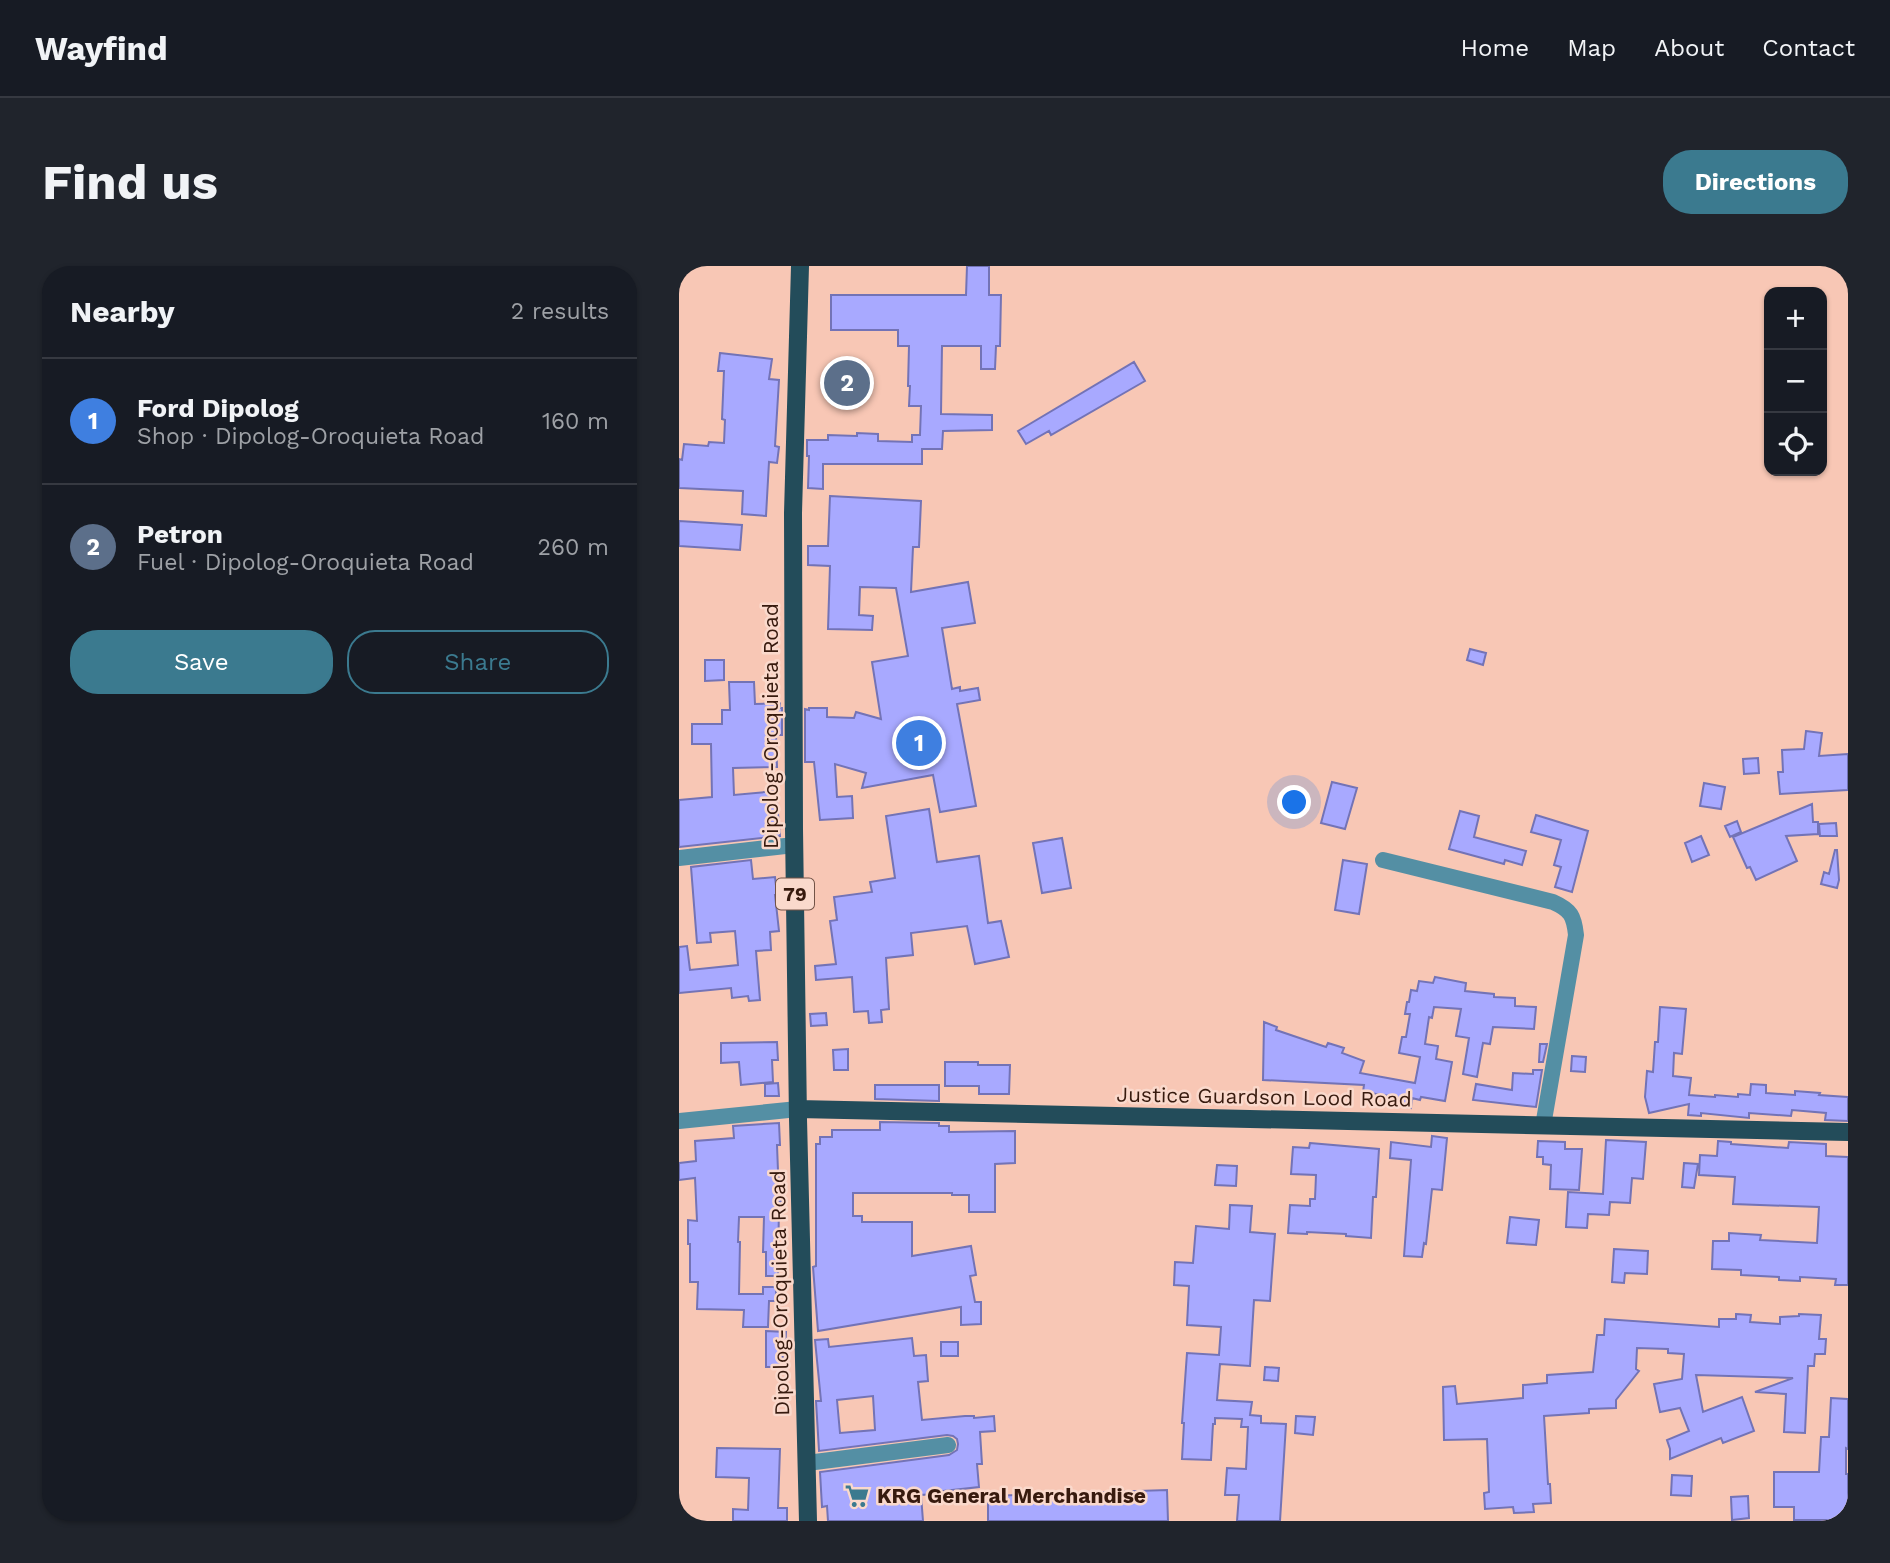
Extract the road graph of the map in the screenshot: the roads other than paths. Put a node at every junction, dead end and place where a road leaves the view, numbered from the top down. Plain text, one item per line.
1 (800, 266) edge
2 (794, 845) junction
3 (679, 858) edge
4 (1383, 860) dead end
5 (798, 1109) junction
6 (679, 1121) edge
7 (1543, 1126) junction
8 (1848, 1132) edge
9 (948, 1445) dead end
10 (807, 1463) junction
11 (808, 1521) edge

1 - 2 main road, Dipolog-Oroquieta Road / 79
2 - 3 street
2 - 5 main road, Dipolog-Oroquieta Road / 79
4 - 7 street
5 - 6 street, Justice Guardson Lood Road
5 - 7 main road, Justice Guardson Lood Road
5 - 10 main road, Dipolog-Oroquieta Road / 79
7 - 8 main road, Justice Guardson Lood Road
9 - 10 street
10 - 11 main road, Dipolog-Oroquieta Road / 79

